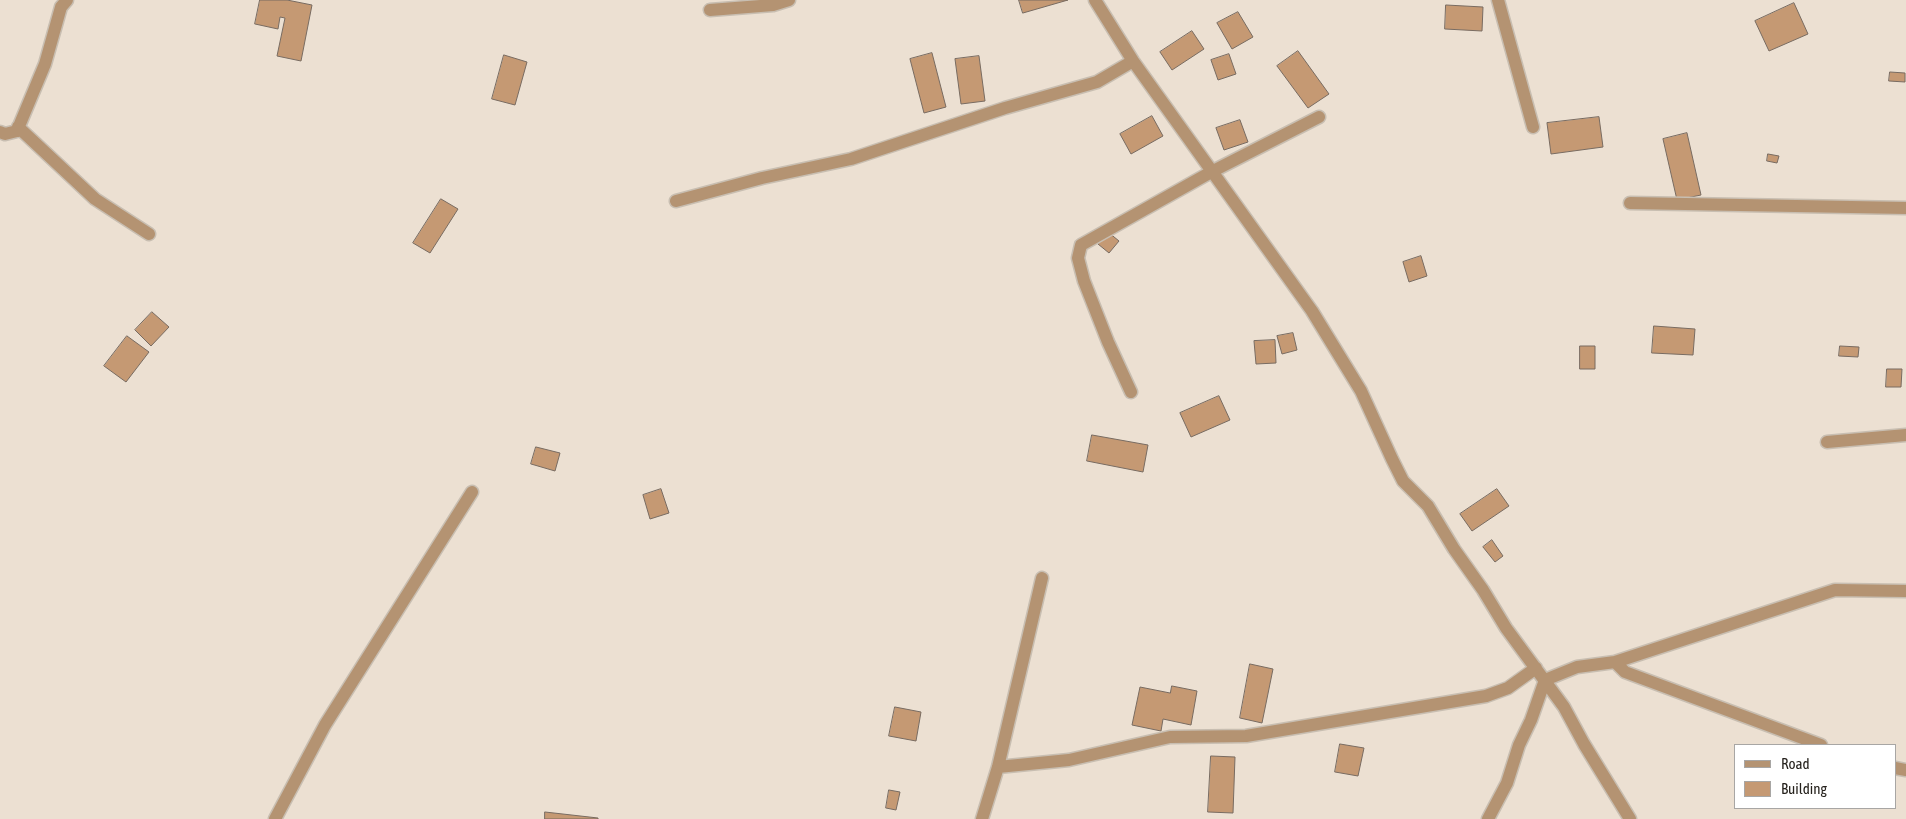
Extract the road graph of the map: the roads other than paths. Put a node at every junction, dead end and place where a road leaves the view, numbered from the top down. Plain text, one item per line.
1 (67, 0) edge
2 (790, 0) edge
3 (1095, 0) edge
4 (1498, 0) edge
5 (710, 10) dead end
6 (1133, 61) junction
7 (1319, 117) dead end
8 (1533, 127) dead end
9 (17, 131) junction
10 (0, 132) edge
11 (1213, 171) junction
12 (676, 201) dead end
13 (1630, 203) dead end
14 (1906, 208) edge
15 (149, 234) dead end
16 (1131, 392) dead end
17 (1906, 435) edge
18 (1827, 442) dead end
19 (472, 492) dead end
20 (1042, 578) dead end
21 (1906, 591) edge
22 (1616, 662) junction
23 (1536, 668) junction
24 (1545, 680) junction
25 (1818, 744) edge
26 (998, 767) junction
27 (275, 819) edge
28 (982, 819) edge
29 (1488, 819) edge
30 (1630, 819) edge

1 - 9 street
2 - 5 street
3 - 6 street
4 - 8 street
6 - 11 street
6 - 12 street
7 - 11 street
9 - 10 street
9 - 15 street
11 - 16 street
11 - 23 street
13 - 14 street
17 - 18 street
19 - 27 street
20 - 26 street
21 - 22 street
22 - 24 street
22 - 25 street
23 - 24 street
23 - 26 street
24 - 29 street
24 - 30 street
26 - 28 street

